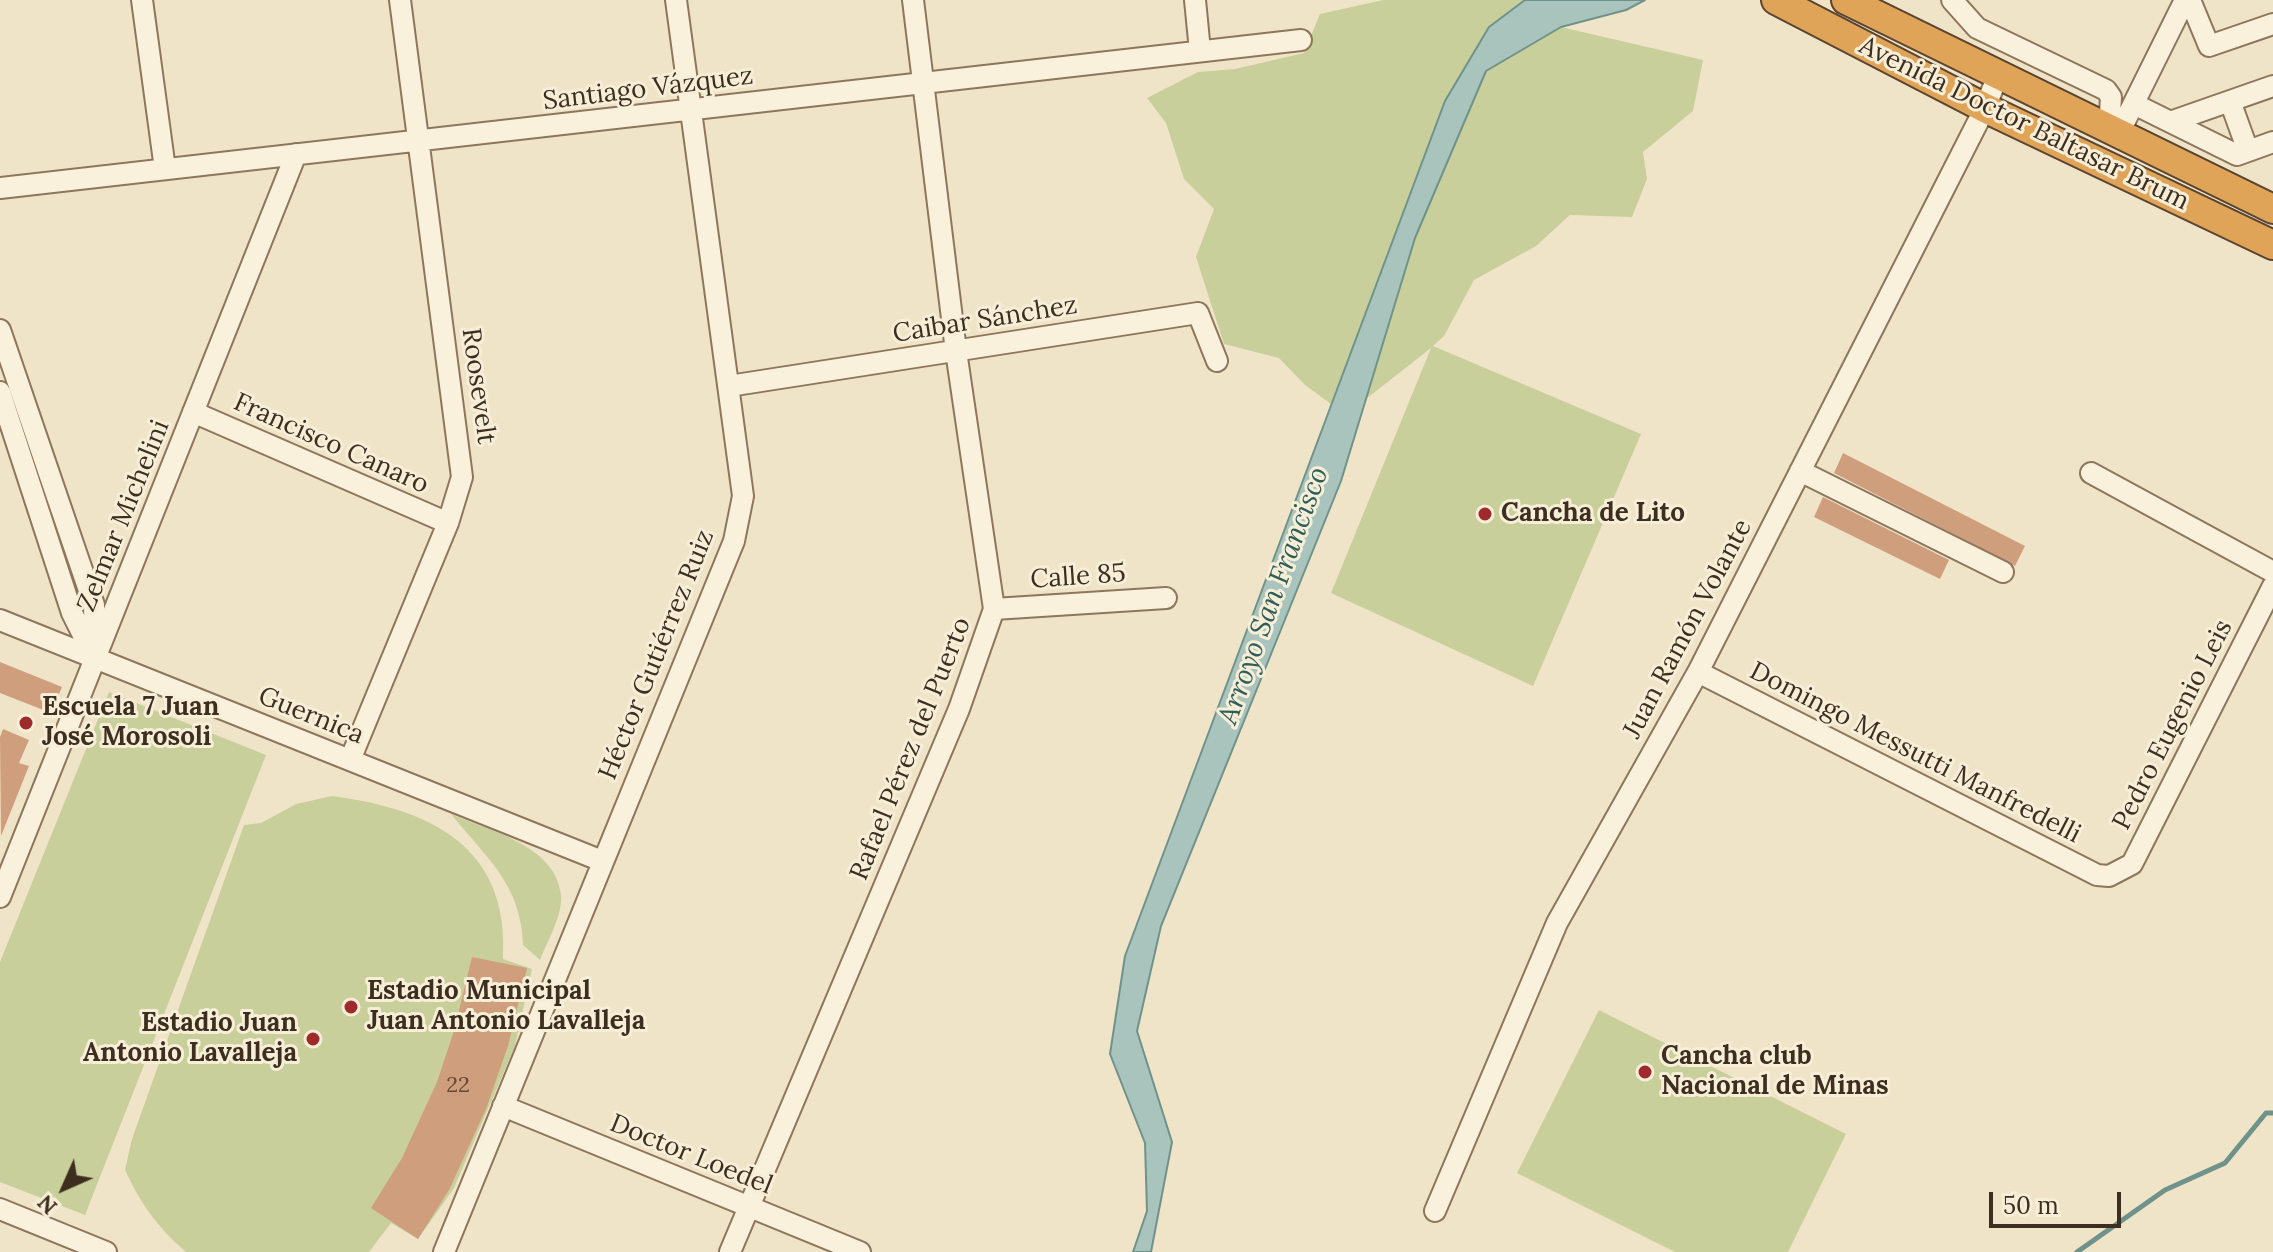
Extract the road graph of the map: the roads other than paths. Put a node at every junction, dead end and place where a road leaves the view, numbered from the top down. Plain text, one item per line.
1 (142, 0) edge
2 (400, 0) edge
3 (676, 0) edge
4 (913, 0) edge
5 (1195, 0) edge
6 (1776, 0) edge
7 (1846, 0) edge
8 (1952, 0) edge
9 (2188, 0) edge
10 (2273, 24) edge
11 (1301, 40) dead end
12 (1200, 51) junction
13 (1998, 75) junction
14 (924, 83) junction
15 (2273, 86) edge
16 (2230, 101) junction
17 (2134, 104) junction
18 (1985, 108) junction
19 (692, 109) junction
20 (2170, 122) junction
21 (2114, 130) junction
22 (2273, 142) edge
23 (418, 143) junction
24 (2243, 153) junction
25 (296, 154) junction
26 (165, 169) junction
27 (0, 188) edge
28 (2273, 209) edge
29 (2273, 245) edge
30 (0, 330) edge
31 (956, 351) junction
32 (1217, 361) dead end
33 (729, 386) junction
34 (0, 392) edge
35 (193, 412) junction
36 (34, 461) junction
37 (1800, 471) junction
38 (2091, 473) dead end
39 (448, 523) junction
40 (2003, 572) dead end
41 (2273, 572) edge
42 (2273, 586) edge
43 (1166, 598) dead end
44 (994, 609) junction
45 (0, 620) edge
46 (95, 658) junction
47 (1698, 672) junction
48 (350, 760) junction
49 (602, 861) junction
50 (2109, 876) joint
51 (0, 897) edge
52 (503, 1106) junction
53 (749, 1207) junction
54 (0, 1209) edge
55 (1435, 1211) dead end
56 (106, 1252) edge
57 (444, 1252) edge
58 (730, 1252) edge
59 (860, 1252) edge

1 - 26 street
2 - 23 street, Roosevelt
3 - 19 street, Héctor Gutiérrez Ruiz
4 - 14 street, Rafael Pérez del Puerto
5 - 12 street
6 - 18 highway, Avenida Doctor Baltasar Brum
7 - 13 highway, Avenida Doctor Baltasar Brum
8 - 21 street
9 - 10 street
9 - 17 street
11 - 12 street, Santiago Vázquez
12 - 14 street, Santiago Vázquez
13 - 18 street, Juan Ramón Volante
13 - 21 highway, Avenida Doctor Baltasar Brum
14 - 19 street, Santiago Vázquez
14 - 31 street, Rafael Pérez del Puerto
15 - 16 street
16 - 20 street
16 - 24 street
17 - 20 street
17 - 21 street
18 - 29 highway, Avenida Doctor Baltasar Brum
18 - 37 street, Juan Ramón Volante
19 - 23 street, Santiago Vázquez
19 - 33 street, Héctor Gutiérrez Ruiz
20 - 24 street
21 - 28 highway, Avenida Doctor Baltasar Brum
22 - 24 street
23 - 25 street, Santiago Vázquez
23 - 39 street, Roosevelt
25 - 26 street, Santiago Vázquez
25 - 35 street, Zelmar Michelini
26 - 27 street, Santiago Vázquez
30 - 36 street
31 - 32 street, Caibar Sánchez
31 - 33 street, Caibar Sánchez
31 - 44 street, Rafael Pérez del Puerto
33 - 49 street, Héctor Gutiérrez Ruiz
34 - 36 street
35 - 39 street, Francisco Canaro
35 - 46 street, Zelmar Michelini
36 - 46 street
37 - 40 street
37 - 47 street, Juan Ramón Volante
38 - 41 street
39 - 48 street, Roosevelt
42 - 50 street, Pedro Eugenio Leis
43 - 44 street, Calle 85
44 - 53 street, Rafael Pérez del Puerto
45 - 46 street, Guernica
46 - 48 street, Guernica
46 - 51 street, Zelmar Michelini
47 - 50 street, Domingo Messutti Manfredelli
47 - 55 street, Juan Ramón Volante
48 - 49 street, Guernica
49 - 52 street, Héctor Gutiérrez Ruiz
52 - 53 street, Doctor Loedel
52 - 57 street, Héctor Gutiérrez Ruiz
53 - 58 street, Rafael Pérez del Puerto
53 - 59 street, Doctor Loedel
54 - 56 street

